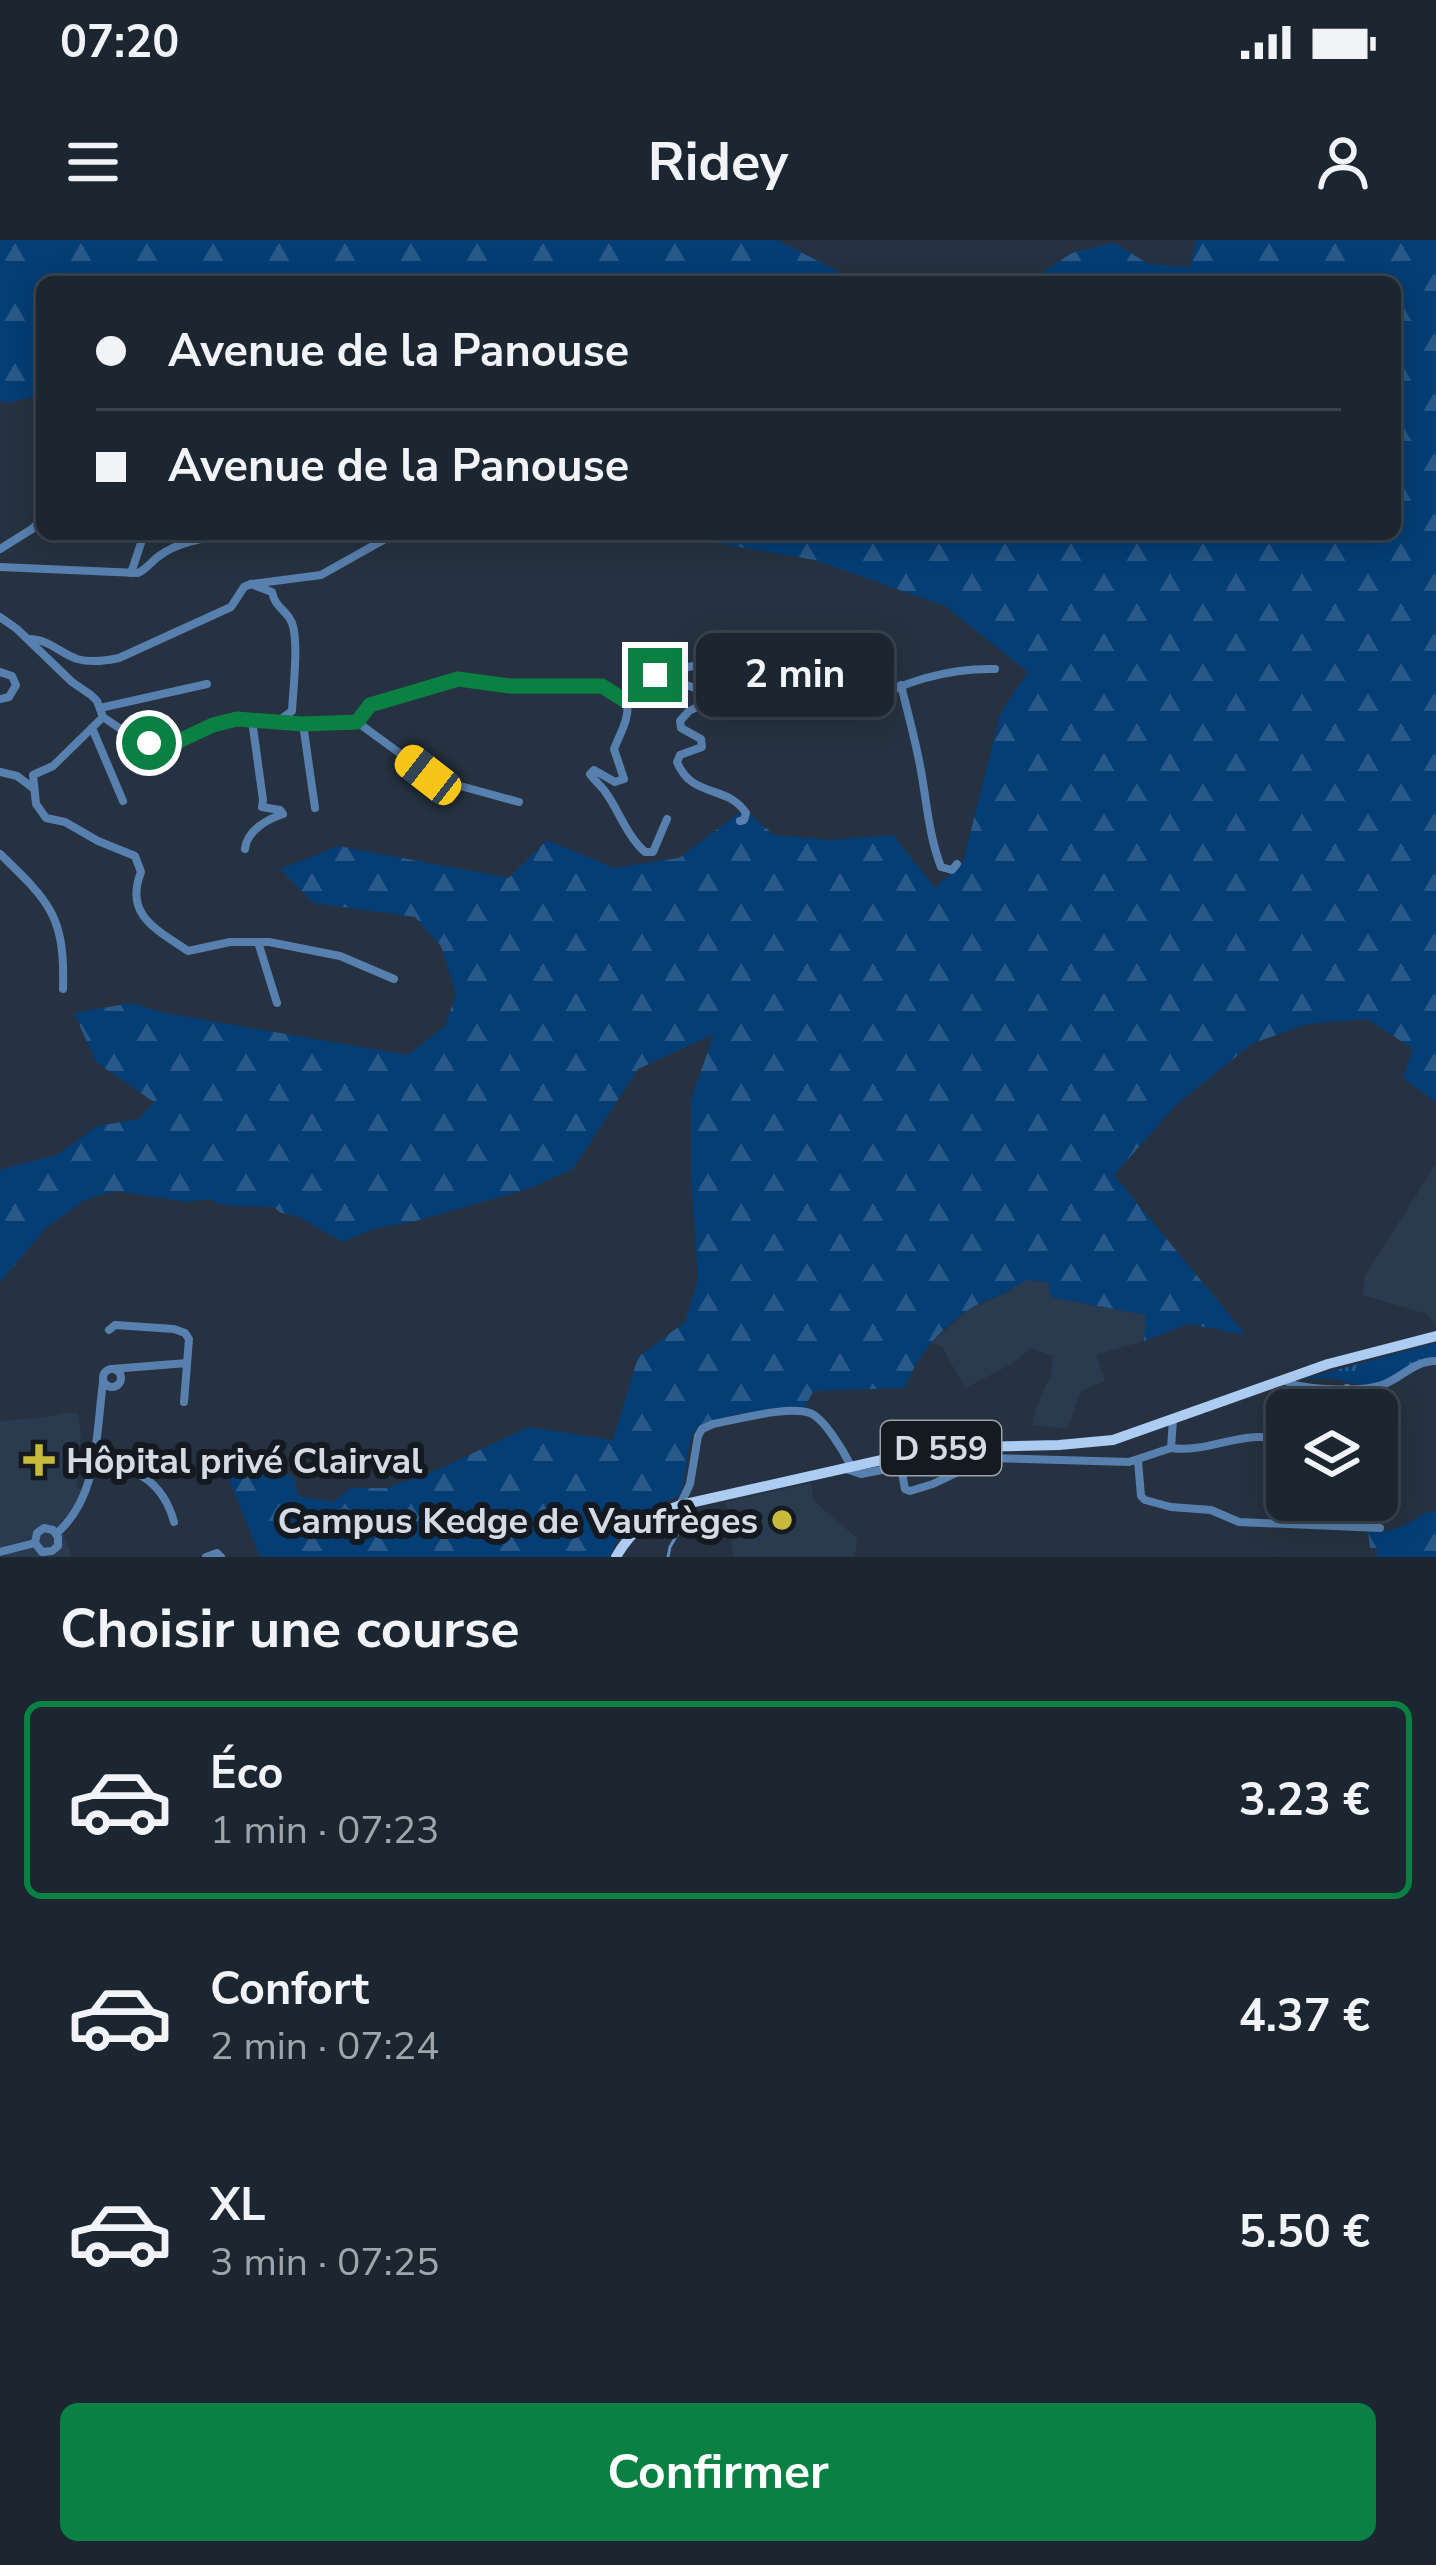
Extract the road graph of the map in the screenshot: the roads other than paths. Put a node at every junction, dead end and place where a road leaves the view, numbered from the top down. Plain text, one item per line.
1 (36, 525) edge
2 (143, 540) edge
3 (197, 540) edge
4 (383, 540) edge
5 (0, 549) edge
6 (0, 568) edge
7 (131, 573) junction
8 (251, 584) junction
9 (0, 617) edge
10 (28, 640) junction
11 (995, 669) dead end
12 (0, 672) edge
13 (661, 672) junction
14 (206, 684) dead end
15 (901, 685) junction
16 (0, 699) edge
17 (628, 699) junction
18 (101, 712) junction
19 (251, 720) junction
20 (357, 722) junction
21 (276, 723) junction
22 (303, 724) junction
23 (92, 728) junction
24 (0, 772) edge
25 (33, 788) junction
26 (123, 801) dead end
27 (519, 802) dead end
28 (315, 808) dead end
29 (667, 819) dead end
30 (740, 821) dead end
31 (245, 848) dead end
32 (0, 854) edge
33 (10, 864) junction
34 (957, 864) dead end
35 (0, 873) edge
36 (258, 943) junction
37 (394, 980) dead end
38 (64, 989) dead end
39 (277, 1004) dead end
40 (110, 1330) dead end
41 (1436, 1336) edge
42 (1436, 1361) edge
43 (187, 1363) junction
44 (112, 1369) junction
45 (1283, 1380) junction
46 (103, 1382) junction
47 (1347, 1388) joint
48 (184, 1402) dead end
49 (1172, 1420) junction
50 (1266, 1436) edge
51 (1171, 1448) junction
52 (93, 1459) junction
53 (1138, 1460) junction
54 (848, 1467) junction
55 (681, 1505) junction
56 (174, 1522) dead end
57 (63, 1527) junction
58 (1381, 1528) dead end
59 (35, 1543) junction
60 (1, 1551) edge
61 (206, 1557) edge
62 (221, 1557) edge
63 (616, 1557) edge

1 - 5 street
2 - 7 street
3 - 7 street
4 - 8 street
6 - 7 street
8 - 10 street
8 - 21 street
9 - 10 street
10 - 18 street
11 - 15 street
12 - 16 street
13 - 15 street
13 - 17 street
13 - 30 street
14 - 18 street
15 - 34 street
17 - 20 street
17 - 29 street
18 - 19 street
18 - 23 street
19 - 21 street
19 - 31 street
20 - 22 street
20 - 27 street
21 - 22 street
22 - 28 street
23 - 25 street
23 - 26 street
24 - 25 street
25 - 36 street
32 - 33 street
33 - 35 street
33 - 38 street
36 - 37 street
36 - 39 street
40 - 43 street
41 - 45 main road, D 559
42 - 47 street
43 - 44 street
43 - 48 street
44 - 46 street
44 - 46 street
45 - 47 street
45 - 49 main road, D 559
46 - 52 street
49 - 51 street
49 - 54 main road, D 559
50 - 51 street
51 - 53 street
52 - 56 street
52 - 57 street
53 - 54 street
53 - 58 street
54 - 55 main road, D 559
54 - 55 street
55 - 63 main road, D 559
57 - 59 street
57 - 59 street
59 - 60 street
61 - 62 street

